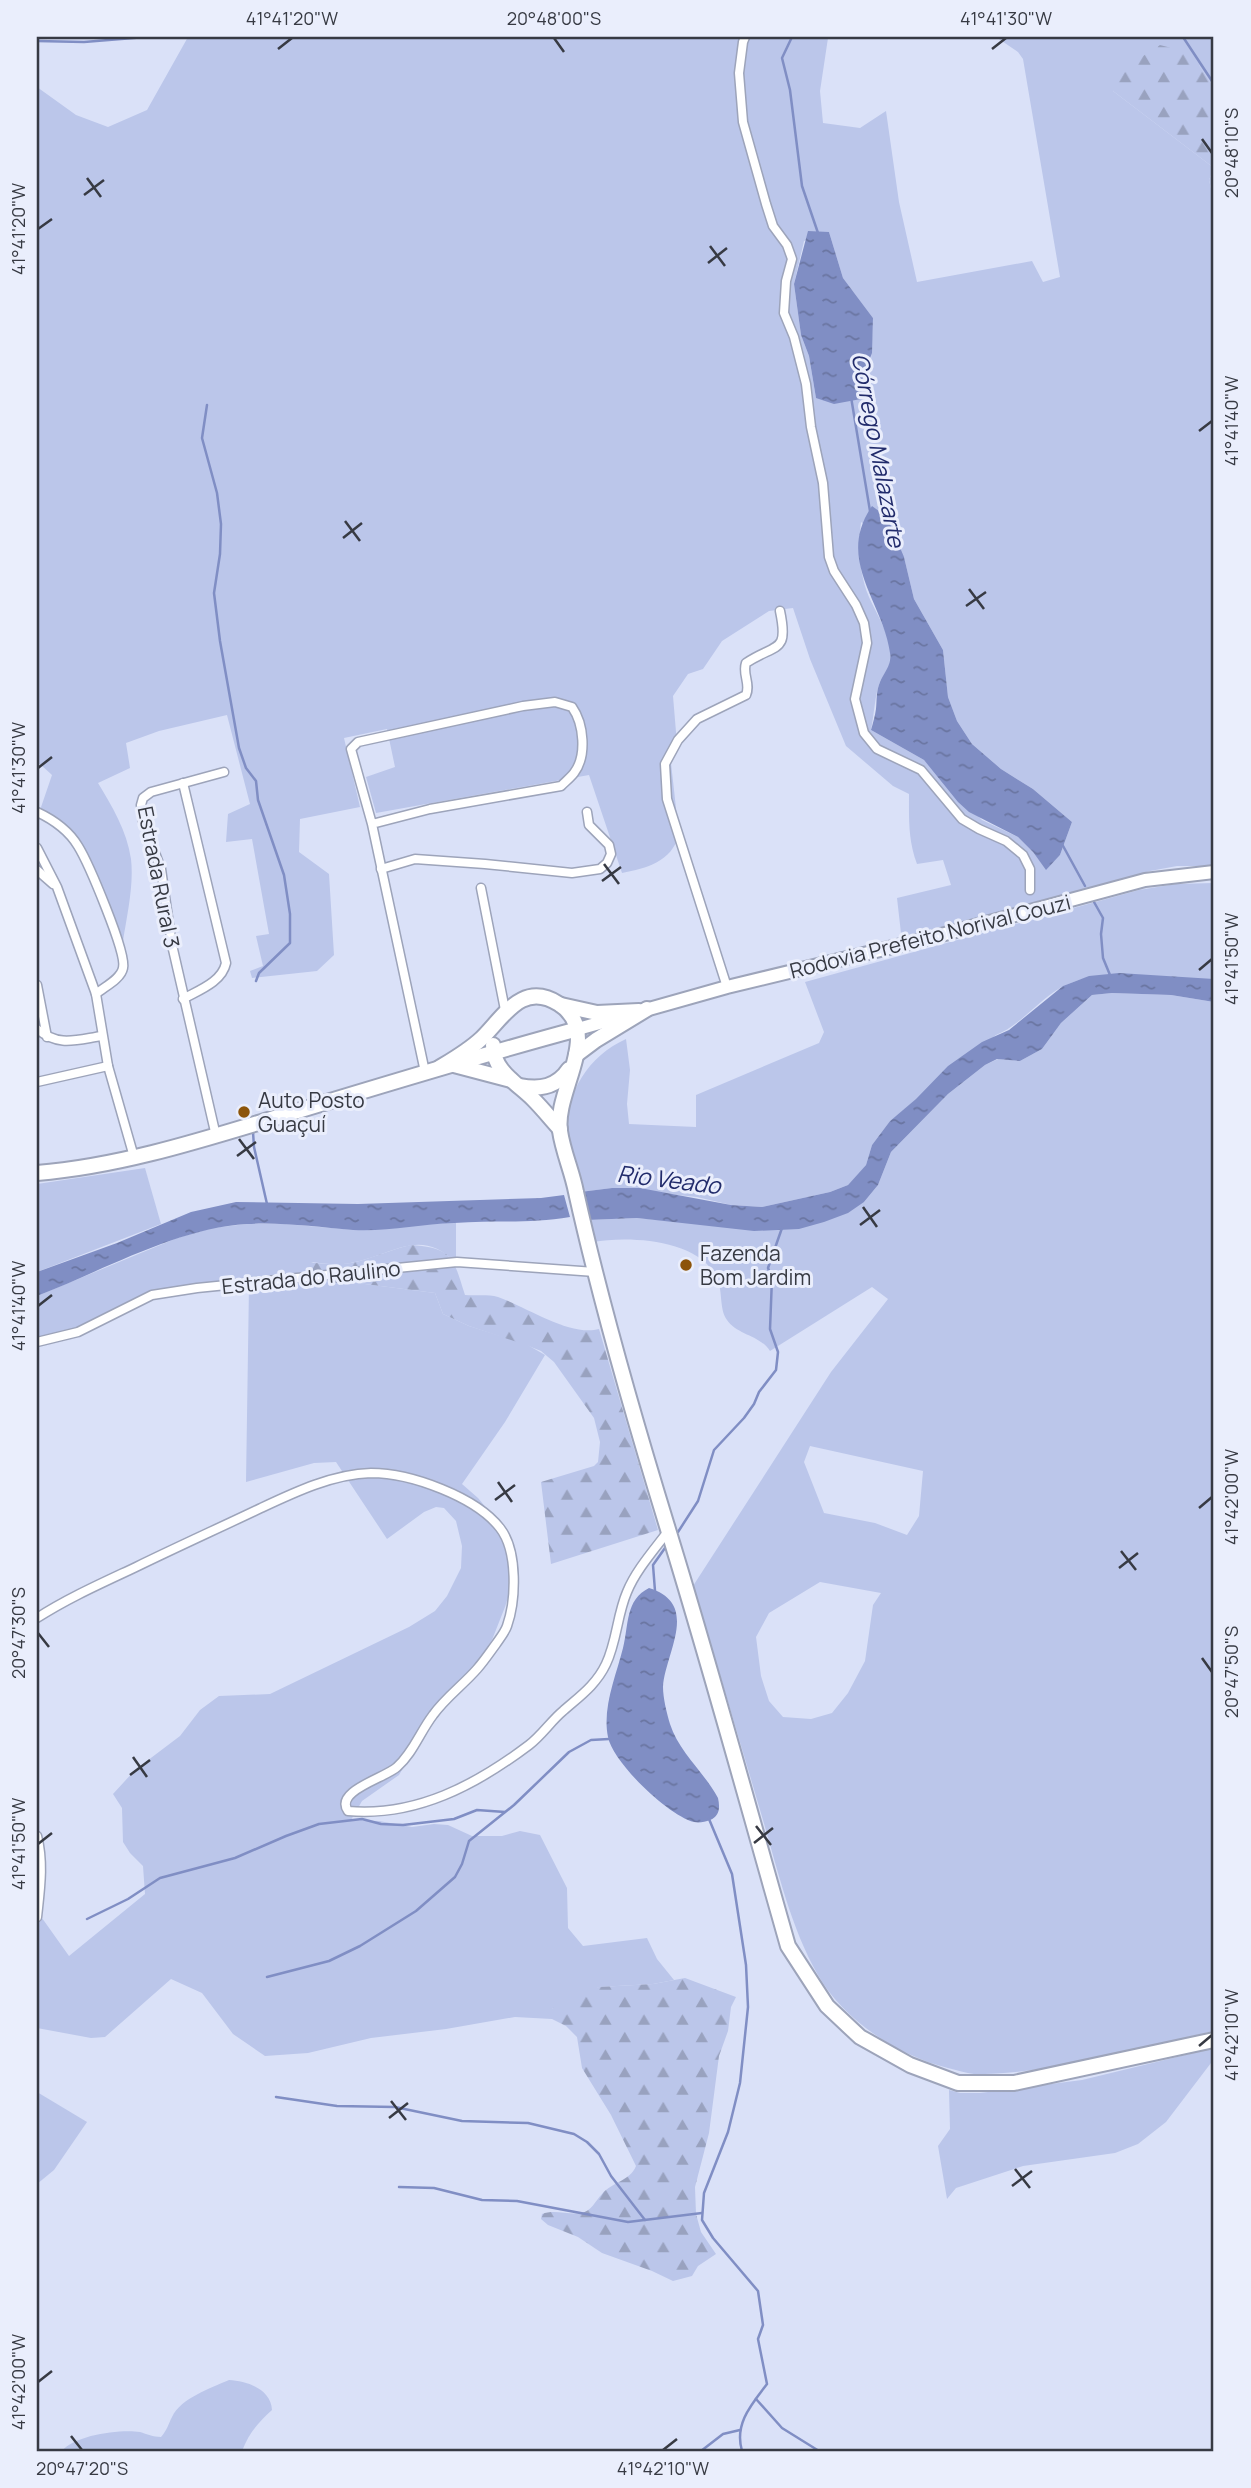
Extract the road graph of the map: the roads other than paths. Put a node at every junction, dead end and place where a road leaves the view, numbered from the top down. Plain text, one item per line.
1 (745, 37) edge
2 (780, 611) dead end
3 (224, 772) dead end
4 (183, 783) junction
5 (37, 812) edge
6 (587, 812) dead end
7 (372, 824) junction
8 (37, 848) edge
9 (381, 869) junction
10 (37, 870) edge
11 (1214, 872) edge
12 (57, 887) junction
13 (481, 888) dead end
14 (1030, 890) dead end
15 (37, 985) edge
16 (727, 988) junction
17 (96, 994) junction
18 (183, 999) junction
19 (560, 1005) junction
20 (643, 1010) junction
21 (503, 1012) junction
22 (37, 1029) edge
23 (578, 1029) junction
24 (102, 1036) junction
25 (47, 1037) junction
26 (493, 1052) junction
27 (575, 1059) junction
28 (108, 1066) junction
29 (439, 1068) junction
30 (37, 1082) edge
31 (515, 1083) junction
32 (560, 1129) junction
33 (216, 1136) junction
34 (134, 1157) junction
35 (37, 1173) edge
36 (595, 1272) junction
37 (37, 1342) edge
38 (668, 1530) junction
39 (37, 1618) edge
40 (37, 1836) edge
41 (37, 1917) edge
42 (1214, 2040) edge

1 - 14 street
2 - 16 street
3 - 4 street, Estrada Rural 3
4 - 18 street, Estrada Rural 3
4 - 18 street, Estrada Rural 3
5 - 17 street
6 - 9 street
7 - 7 street
7 - 9 street
8 - 12 street
9 - 29 street
10 - 12 street
11 - 16 main road, Rodovia Prefeito Norival Couzi
12 - 17 street
13 - 21 street
15 - 25 street
16 - 20 main road, Rodovia Prefeito Norival Couzi
17 - 24 street
18 - 33 street, Estrada Rural 3
19 - 20 highway
19 - 21 highway
19 - 23 highway
20 - 23 main road, Rodovia Prefeito Norival Couzi
20 - 27 highway
21 - 26 highway
21 - 29 highway
22 - 25 street
23 - 26 highway
23 - 27 highway
24 - 25 street
24 - 28 street
26 - 29 highway
26 - 31 highway
27 - 31 highway
27 - 32 highway
28 - 30 street
28 - 34 street
29 - 31 highway
29 - 33 highway
31 - 32 highway
32 - 36 highway
33 - 34 highway
34 - 35 highway
36 - 37 street, Estrada do Raulino
36 - 38 highway
38 - 39 street
38 - 42 highway
40 - 41 street

